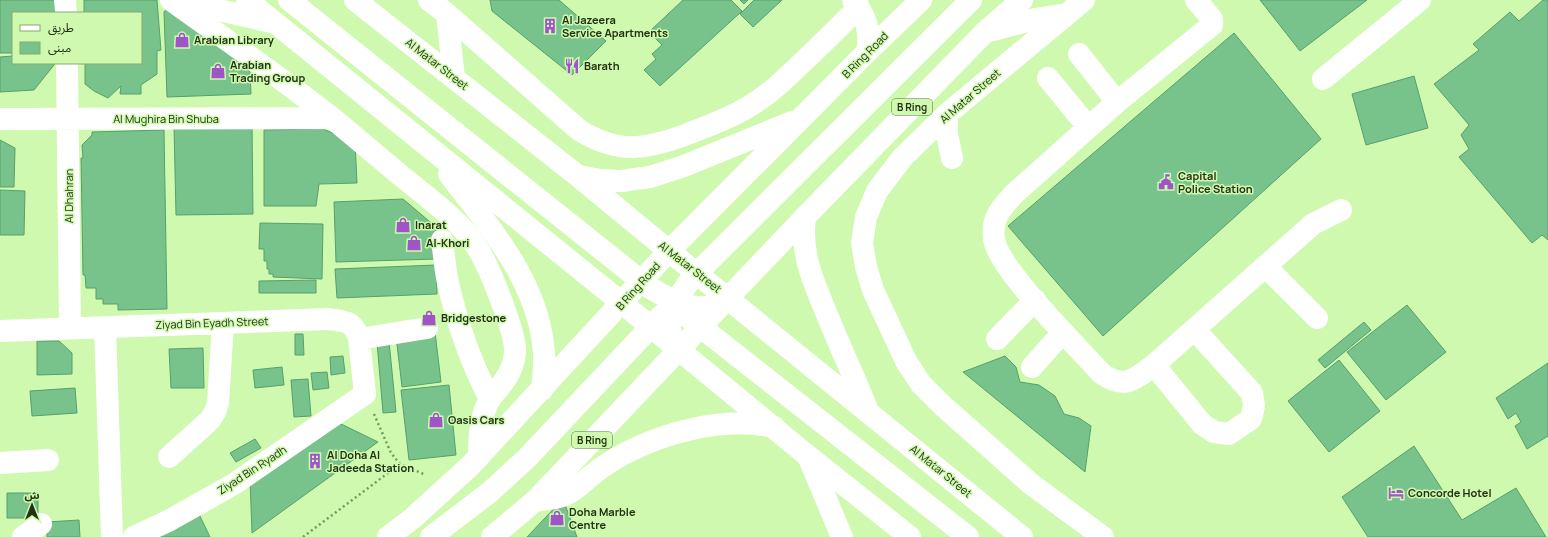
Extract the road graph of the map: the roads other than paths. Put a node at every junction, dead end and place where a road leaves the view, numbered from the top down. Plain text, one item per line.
1 (65, 0) edge
2 (171, 0) edge
3 (175, 0) edge
4 (246, 0) edge
5 (289, 0) edge
6 (355, 0) edge
7 (429, 0) edge
8 (921, 0) edge
9 (971, 0) edge
10 (1022, 0) edge
11 (1084, 0) edge
12 (1196, 0) edge
13 (1420, 0) edge
14 (856, 4) edge
15 (449, 7) edge
16 (66, 12) edge
17 (1067, 14) junction
18 (276, 23) junction
19 (986, 31) junction
20 (867, 52) junction
21 (1079, 54) dead end
22 (67, 64) edge
23 (454, 78) junction
24 (1048, 78) dead end
25 (1323, 79) dead end
26 (1117, 102) junction
27 (947, 114) junction
28 (331, 118) junction
29 (0, 119) edge
30 (68, 119) junction
31 (800, 119) junction
32 (1088, 127) junction
33 (429, 148) junction
34 (952, 158) dead end
35 (578, 176) junction
36 (1341, 210) dead end
37 (805, 217) junction
38 (442, 240) dead end
39 (669, 251) junction
40 (1266, 267) junction
41 (697, 273) junction
42 (641, 282) junction
43 (728, 297) junction
44 (1034, 300) junction
45 (622, 303) junction
46 (674, 303) junction
47 (1317, 318) dead end
48 (223, 323) junction
49 (700, 326) junction
50 (652, 327) junction
51 (70, 328) junction
52 (105, 328) junction
53 (427, 328) dead end
54 (1195, 330) junction
55 (0, 331) edge
56 (1063, 332) junction
57 (359, 339) junction
58 (997, 339) dead end
59 (678, 350) junction
60 (1154, 365) junction
61 (1032, 367) dead end
62 (542, 390) junction
63 (365, 394) joint
64 (490, 399) junction
65 (870, 414) junction
66 (774, 427) junction
67 (479, 456) junction
68 (808, 456) junction
69 (170, 457) dead end
70 (48, 460) dead end
71 (0, 463) edge
72 (536, 500) junction
73 (41, 524) dead end
74 (24, 537) edge
75 (112, 537) edge
76 (134, 537) edge
77 (388, 537) edge
78 (431, 537) edge
79 (492, 537) edge
80 (842, 537) edge
81 (910, 537) edge
82 (968, 537) edge
83 (1022, 537) edge
84 (1103, 537) edge

1 - 16 main road
2 - 28 main road
3 - 18 main road
4 - 18 main road
5 - 42 main road
6 - 23 main road, Al Matar Street
7 - 15 main road
8 - 20 main road, B Ring Road
9 - 41 main road
10 - 19 main road, B Ring
11 - 17 main road, Al Matar Street
12 - 26 main road
13 - 25 main road
14 - 15 main road
14 - 20 main road
15 - 23 main road
17 - 19 main road
17 - 27 main road, Al Matar Street
18 - 33 main road
19 - 37 main road, B Ring
20 - 31 main road, B Ring Road
21 - 26 main road
22 - 30 main road, Al Dhahran
23 - 35 main road, Al Matar Street
24 - 32 main road
26 - 32 main road
27 - 34 main road
27 - 84 main road, Al Matar Street
28 - 30 main road, Al Mughira Bin Shuba
28 - 64 main road
29 - 30 main road, Al Mughira Bin Shuba
30 - 51 main road, Al Dhahran
31 - 35 main road
31 - 39 main road, B Ring Road
32 - 44 main road
33 - 45 main road
33 - 62 main road
35 - 39 main road, Al Matar Street
36 - 40 main road
37 - 43 main road, B Ring
37 - 65 main road
38 - 64 main road
39 - 41 main road, Al Matar Street
39 - 42 main road, B Ring Road
39 - 46 main road
40 - 47 main road
40 - 54 main road
41 - 43 main road, Al Matar Street
41 - 46 main road
42 - 45 main road, B Ring Road
42 - 46 main road
43 - 46 main road
43 - 49 main road, B Ring
43 - 65 main road, Al Matar Street
44 - 56 main road
44 - 58 main road
45 - 46 main road
45 - 50 main road
45 - 62 main road, B Ring Road
46 - 49 main road
46 - 50 main road
46 - 59 main road
48 - 52 main road, Ziyad Bin Eyadh Street
48 - 57 main road, Ziyad Bin Eyadh Street
48 - 69 main road
49 - 59 main road, B Ring
49 - 82 main road
50 - 59 main road
50 - 78 main road
51 - 52 main road, Ziyad Bin Eyadh Street
51 - 55 main road, Ziyad Bin Eyadh Street
52 - 75 main road
53 - 57 main road
54 - 60 main road
54 - 60 main road
56 - 60 main road
56 - 61 main road
57 - 63 main road, Ziyad Bin Eyadh Street
59 - 66 main road
59 - 72 main road, B Ring
62 - 67 main road, B Ring Road
63 - 76 main road, Ziyad Bin Ryadh
64 - 67 main road
65 - 83 main road, Al Matar Street
66 - 68 main road
66 - 72 main road
67 - 77 main road, B Ring Road
68 - 80 main road
68 - 81 main road
70 - 71 main road
72 - 79 main road, B Ring
73 - 74 main road

